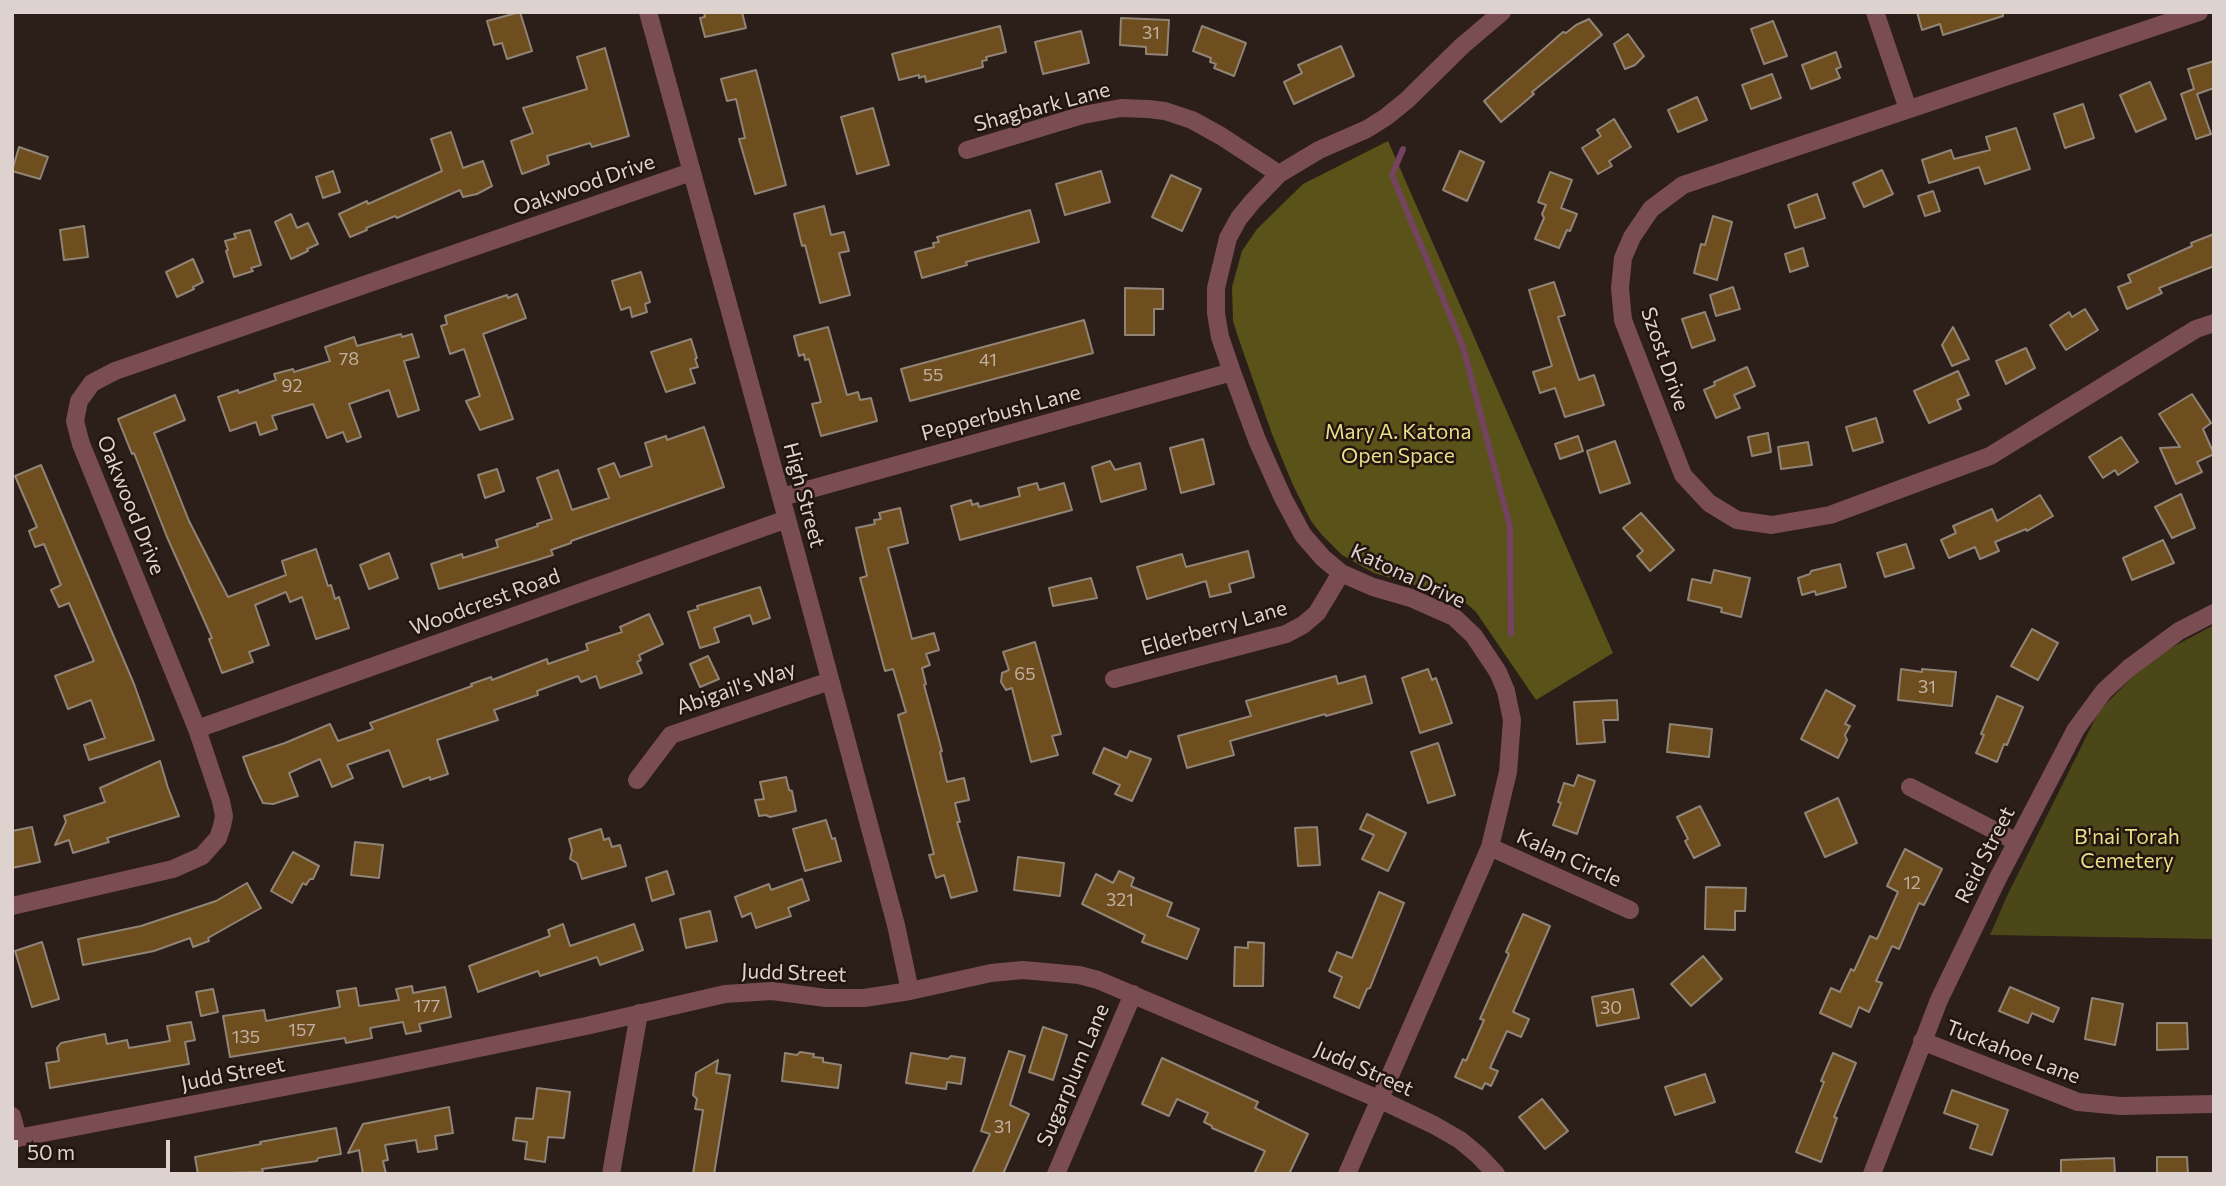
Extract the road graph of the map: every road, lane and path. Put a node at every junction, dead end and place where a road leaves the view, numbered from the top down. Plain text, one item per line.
1 (648, 12) edge
2 (1502, 12) edge
3 (1875, 12) edge
4 (2199, 12) edge
5 (1908, 109) junction
6 (967, 150) dead end
7 (691, 172) junction
8 (1279, 174) junction
9 (2214, 323) edge
10 (1232, 372) junction
11 (782, 497) junction
12 (788, 519) junction
13 (1341, 573) junction
14 (2214, 613) edge
15 (1114, 679) dead end
16 (830, 681) junction
17 (197, 729) junction
18 (637, 780) dead end
19 (1910, 788) dead end
20 (2017, 842) junction
21 (1490, 847) junction
22 (12, 906) edge
23 (1630, 909) dead end
24 (910, 991) junction
25 (1133, 994) junction
26 (639, 1013) junction
27 (1922, 1041) junction
28 (1381, 1100) junction
29 (2214, 1104) edge
30 (12, 1116) edge
31 (15, 1139) edge
32 (611, 1174) edge
33 (1056, 1174) edge
34 (1347, 1174) edge
35 (1496, 1174) edge
36 (1872, 1174) edge

1 - 7 street, High Street
2 - 8 street, Katona Drive
3 - 5 street
4 - 5 street, Szost Drive
5 - 9 street, Szost Drive
6 - 8 street, Shagbark Lane
7 - 11 street, High Street
7 - 17 street, Oakwood Drive
8 - 10 street, Katona Drive
10 - 11 street, Pepperbush Lane
10 - 13 street, Katona Drive
11 - 12 street, High Street
12 - 16 street, High Street
12 - 17 street, Woodcrest Road
13 - 15 street, Elderberry Lane
13 - 21 street, Katona Drive
14 - 20 street, Reid Street
16 - 18 street, Abigail's Way
16 - 24 street, High Street
17 - 22 street, Oakwood Drive
19 - 20 street
20 - 27 street, Reid Street
21 - 23 street, Kalan Circle
21 - 28 street, Katona Drive
24 - 25 street, Judd Street
24 - 26 street, Judd Street
25 - 28 street, Judd Street
25 - 33 street, Sugarplum Lane
26 - 31 street, Judd Street
26 - 32 street
27 - 29 street, Tuckahoe Lane
27 - 36 street, Reid Street
28 - 34 street, Katona Drive
28 - 35 street, Judd Street
30 - 31 street

